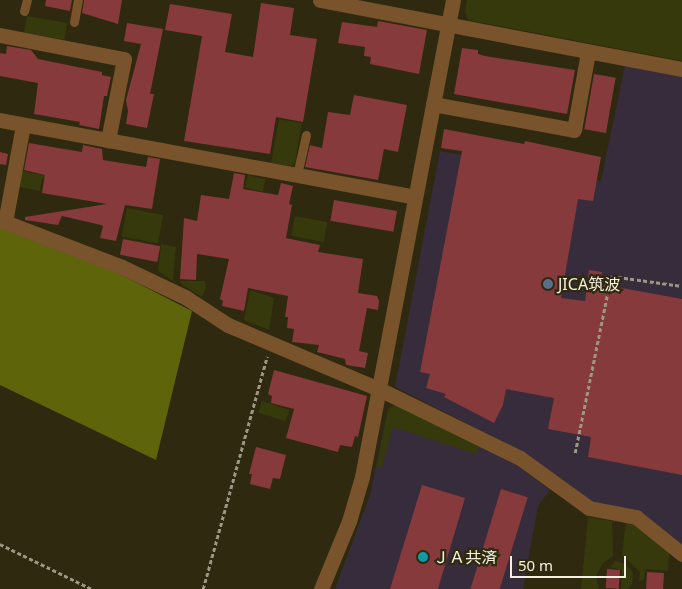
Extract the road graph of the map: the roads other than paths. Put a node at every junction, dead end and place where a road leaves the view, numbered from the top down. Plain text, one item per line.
1 (27, 0) edge
2 (78, 0) edge
3 (320, 0) edge
4 (453, 0) edge
5 (24, 11) dead end
6 (74, 22) dead end
7 (448, 24) junction
8 (0, 35) edge
9 (588, 52) junction
10 (682, 69) edge
11 (434, 104) junction
12 (0, 120) edge
13 (23, 125) junction
14 (306, 135) dead end
15 (108, 140) junction
16 (297, 176) junction
17 (414, 197) junction
18 (379, 388) junction
19 (682, 554) edge
20 (321, 589) edge

1 - 5 lane
2 - 6 lane
3 - 7 street
4 - 7 street
7 - 9 street
7 - 11 street
8 - 15 street
9 - 10 street
9 - 11 street
11 - 17 street
12 - 13 street
13 - 15 street
13 - 18 street
14 - 16 lane
15 - 16 street
16 - 17 street
17 - 18 street
18 - 19 street
18 - 20 street

